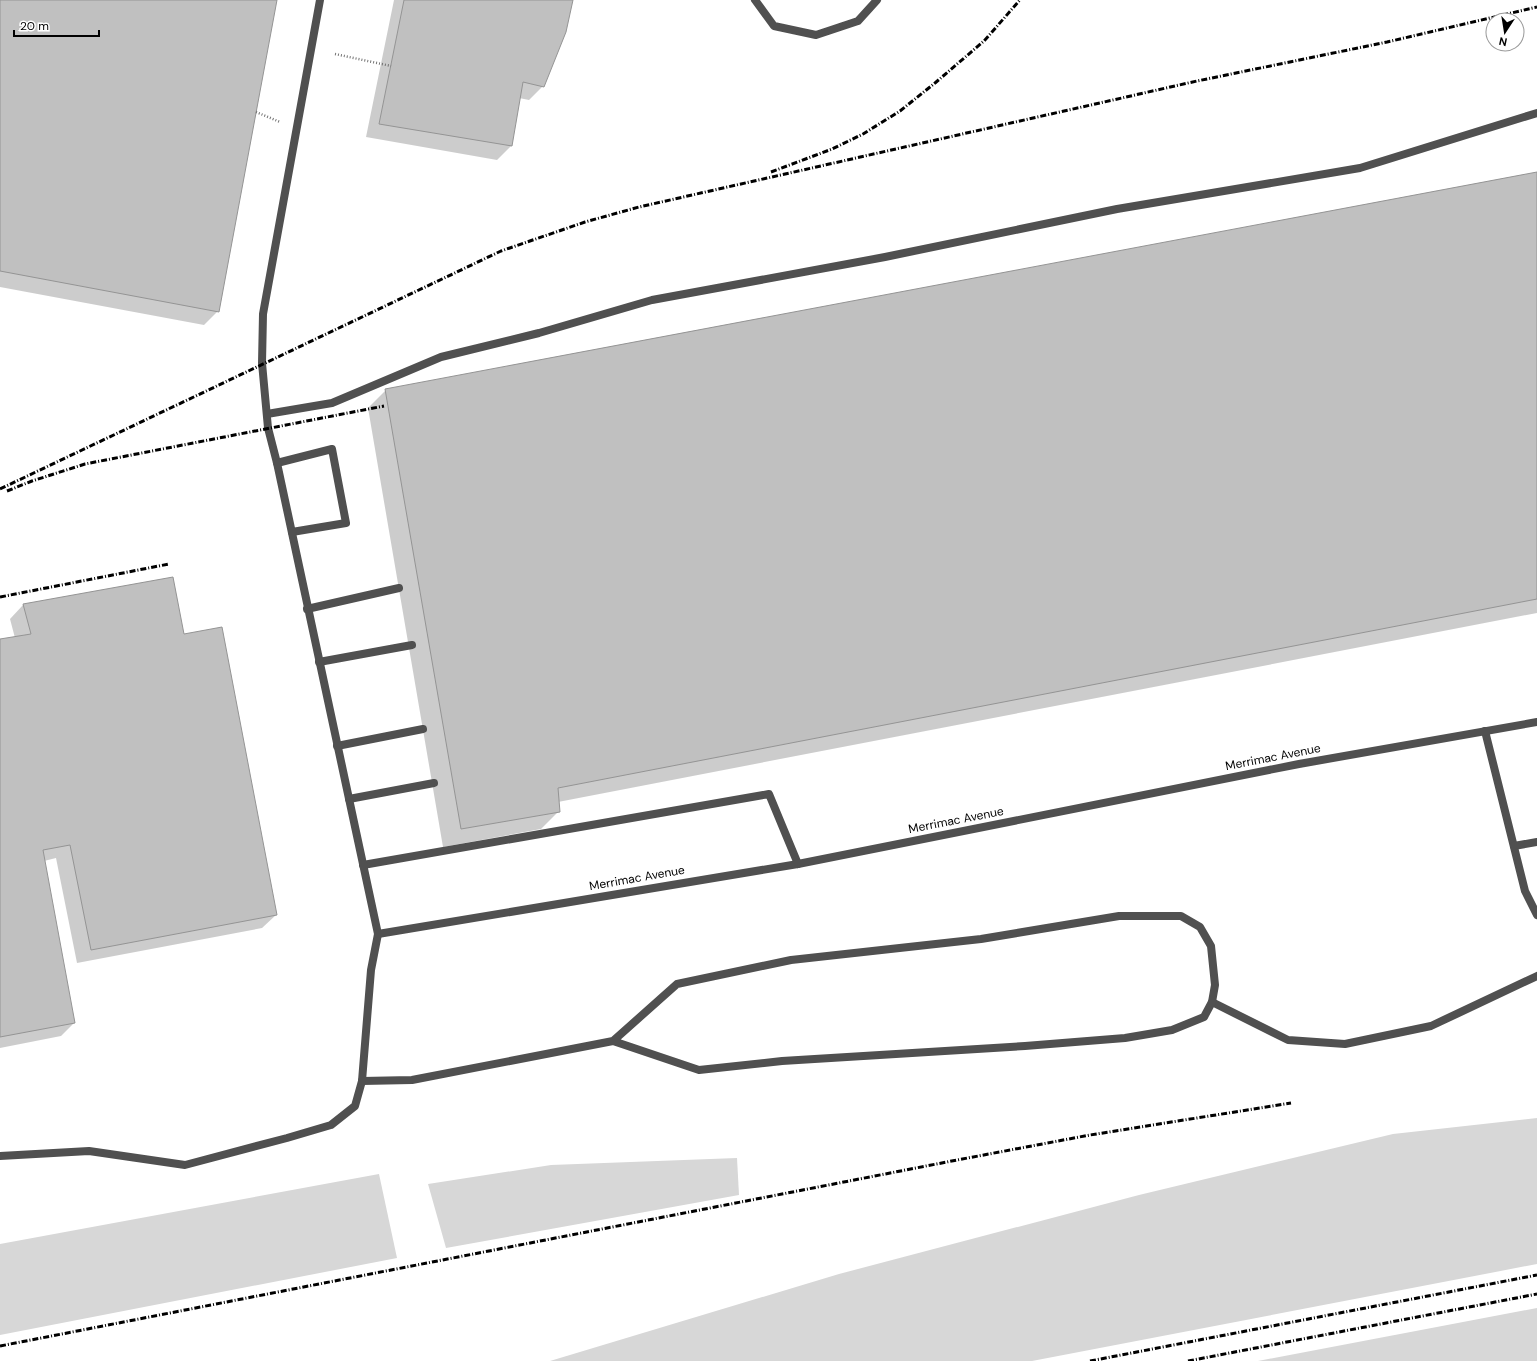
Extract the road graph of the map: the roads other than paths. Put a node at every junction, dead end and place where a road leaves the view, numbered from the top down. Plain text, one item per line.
1 (320, 0) edge
2 (755, 0) edge
3 (877, 0) edge
4 (1537, 113) edge
5 (267, 414) junction
6 (277, 463) junction
7 (292, 532) junction
8 (399, 588) dead end
9 (307, 609) junction
10 (412, 646) dead end
11 (319, 662) junction
12 (1537, 718) edge
13 (1537, 722) edge
14 (1527, 724) junction
15 (423, 728) dead end
16 (1485, 731) junction
17 (337, 746) junction
18 (434, 783) dead end
19 (349, 799) junction
20 (1537, 842) edge
21 (1514, 846) junction
22 (798, 864) junction
23 (363, 865) junction
24 (1537, 915) edge
25 (378, 934) junction
26 (1537, 976) edge
27 (1212, 1002) junction
28 (613, 1041) junction
29 (362, 1080) junction
30 (0, 1156) edge

1 - 5 street
2 - 3 street
4 - 5 street
5 - 6 street
6 - 7 street
6 - 7 street
7 - 9 street
8 - 9 street
9 - 11 street
10 - 11 street
11 - 17 street
12 - 14 street
13 - 14 street, Merrimac Avenue
14 - 16 street, Merrimac Avenue
15 - 17 street
16 - 21 street
16 - 22 street, Merrimac Avenue
17 - 19 street
18 - 19 street
19 - 23 street
20 - 21 street
21 - 24 street
22 - 23 street
22 - 25 street, Merrimac Avenue
23 - 25 street
25 - 29 street
26 - 27 street
27 - 28 street
27 - 28 street
28 - 29 street
29 - 30 street

